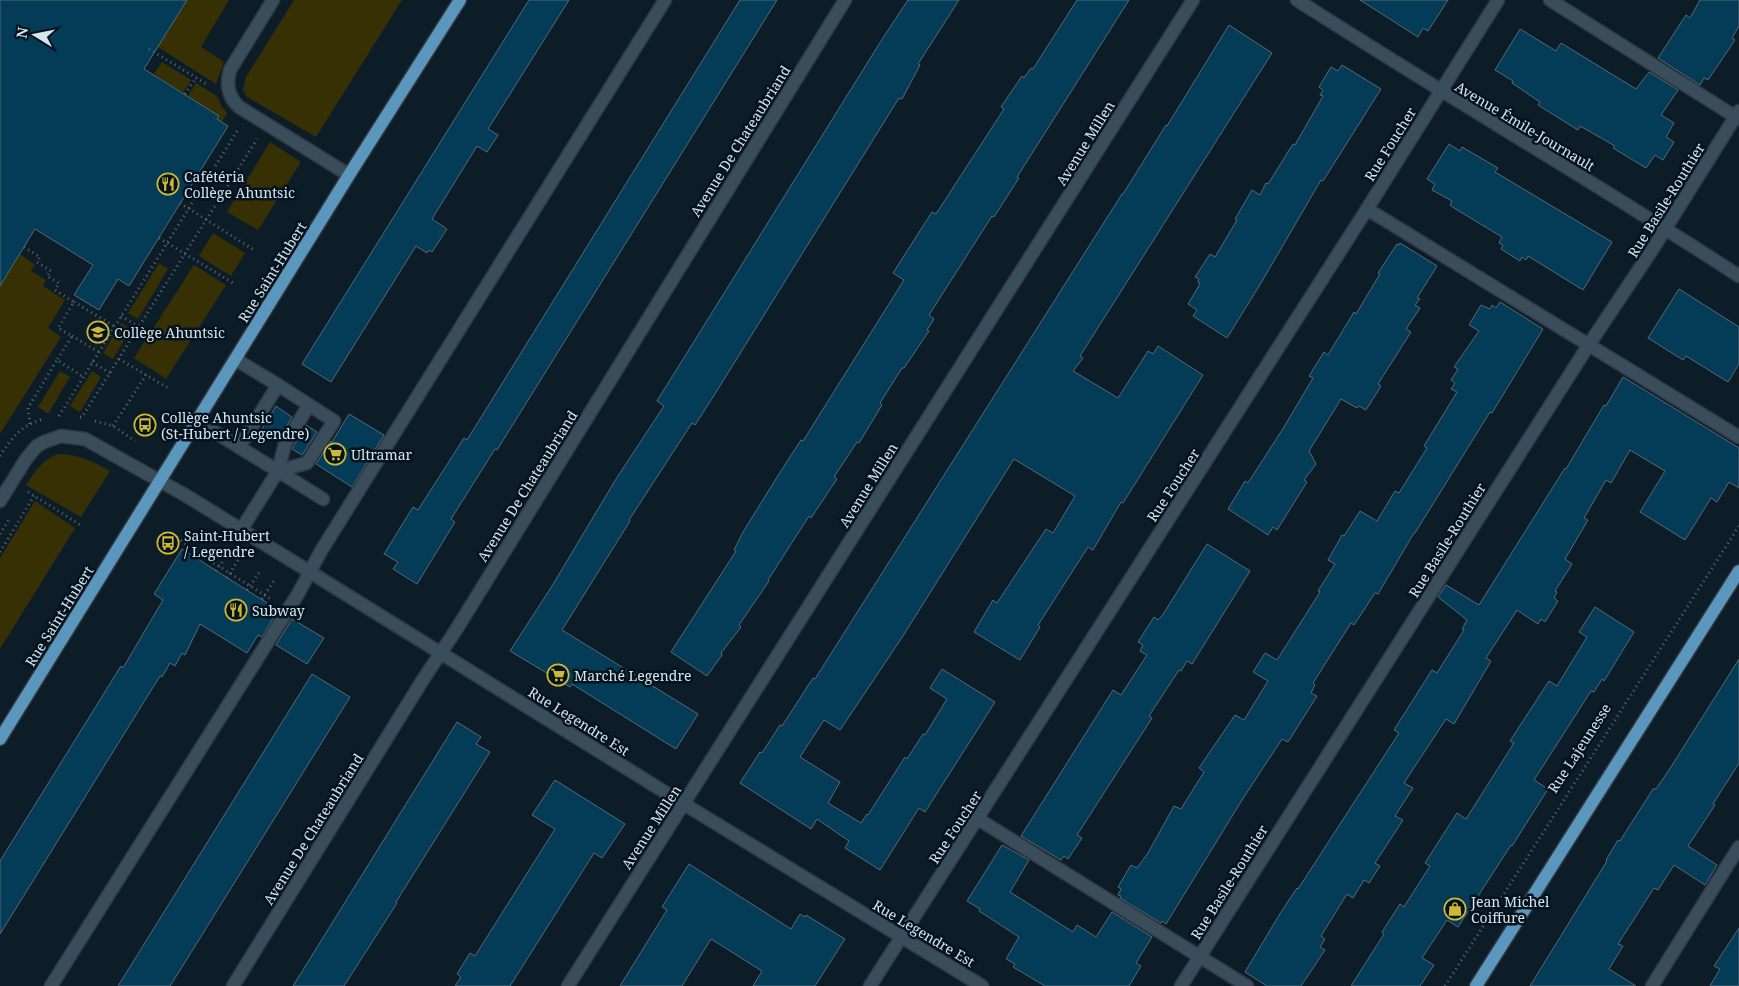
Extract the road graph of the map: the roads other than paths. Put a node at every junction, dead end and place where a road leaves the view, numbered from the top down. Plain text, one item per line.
1 (273, 0) edge
2 (460, 0) edge
3 (665, 0) edge
4 (845, 0) edge
5 (1193, 0) edge
6 (1297, 0) edge
7 (1498, 0) edge
8 (1550, 0) edge
9 (1441, 92) junction
10 (1738, 116) edge
11 (349, 175) junction
12 (1367, 209) junction
13 (1666, 229) junction
14 (1739, 276) edge
15 (1588, 346) junction
16 (235, 359) junction
17 (278, 385) junction
18 (309, 405) junction
19 (197, 420) junction
20 (1739, 437) edge
21 (239, 447) junction
22 (278, 471) junction
23 (160, 482) junction
24 (323, 499) dead end
25 (0, 501) edge
26 (241, 530) junction
27 (1739, 570) edge
28 (310, 572) junction
29 (441, 653) junction
30 (0, 739) edge
31 (684, 804) junction
32 (978, 819) junction
33 (1739, 848) edge
34 (902, 937) junction
35 (1199, 957) junction
36 (51, 986) edge
37 (233, 986) edge
38 (568, 986) edge
39 (870, 986) edge
40 (982, 986) edge
41 (1181, 986) edge
42 (1247, 986) edge
43 (1476, 986) edge
44 (1652, 986) edge

1 - 11 street
2 - 11 main road, Rue Saint-Hubert
3 - 28 street
4 - 29 street, Avenue De Chateaubriand
5 - 31 street, Avenue Millen
6 - 9 street, Avenue Émile-Journault
7 - 9 street, Rue Foucher
8 - 10 street
9 - 12 street, Rue Foucher
9 - 13 street, Avenue Émile-Journault
10 - 13 street, Rue Basile-Routhier
11 - 16 main road, Rue Saint-Hubert
12 - 15 street
12 - 32 street, Rue Foucher
13 - 14 street, Avenue Émile-Journault
13 - 15 street, Rue Basile-Routhier
15 - 20 street
15 - 35 street, Rue Basile-Routhier
16 - 17 street
16 - 19 main road, Rue Saint-Hubert
17 - 18 street
17 - 21 street
18 - 22 street
18 - 22 street
19 - 21 street
19 - 23 main road, Rue Saint-Hubert
21 - 22 street
22 - 24 street
22 - 26 street
23 - 25 street, Rue Legendre Est
23 - 26 street, Rue Legendre Est
23 - 30 main road, Rue Saint-Hubert
26 - 28 street, Rue Legendre Est
27 - 43 main road
28 - 29 street, Rue Legendre Est
28 - 36 street
29 - 31 street, Rue Legendre Est
29 - 37 street, Avenue De Chateaubriand
31 - 34 street, Rue Legendre Est
31 - 38 street, Avenue Millen
32 - 34 street, Rue Foucher
32 - 35 street
33 - 44 street
34 - 39 street, Rue Foucher
34 - 40 street, Rue Legendre Est
35 - 41 street, Rue Basile-Routhier
35 - 42 street

